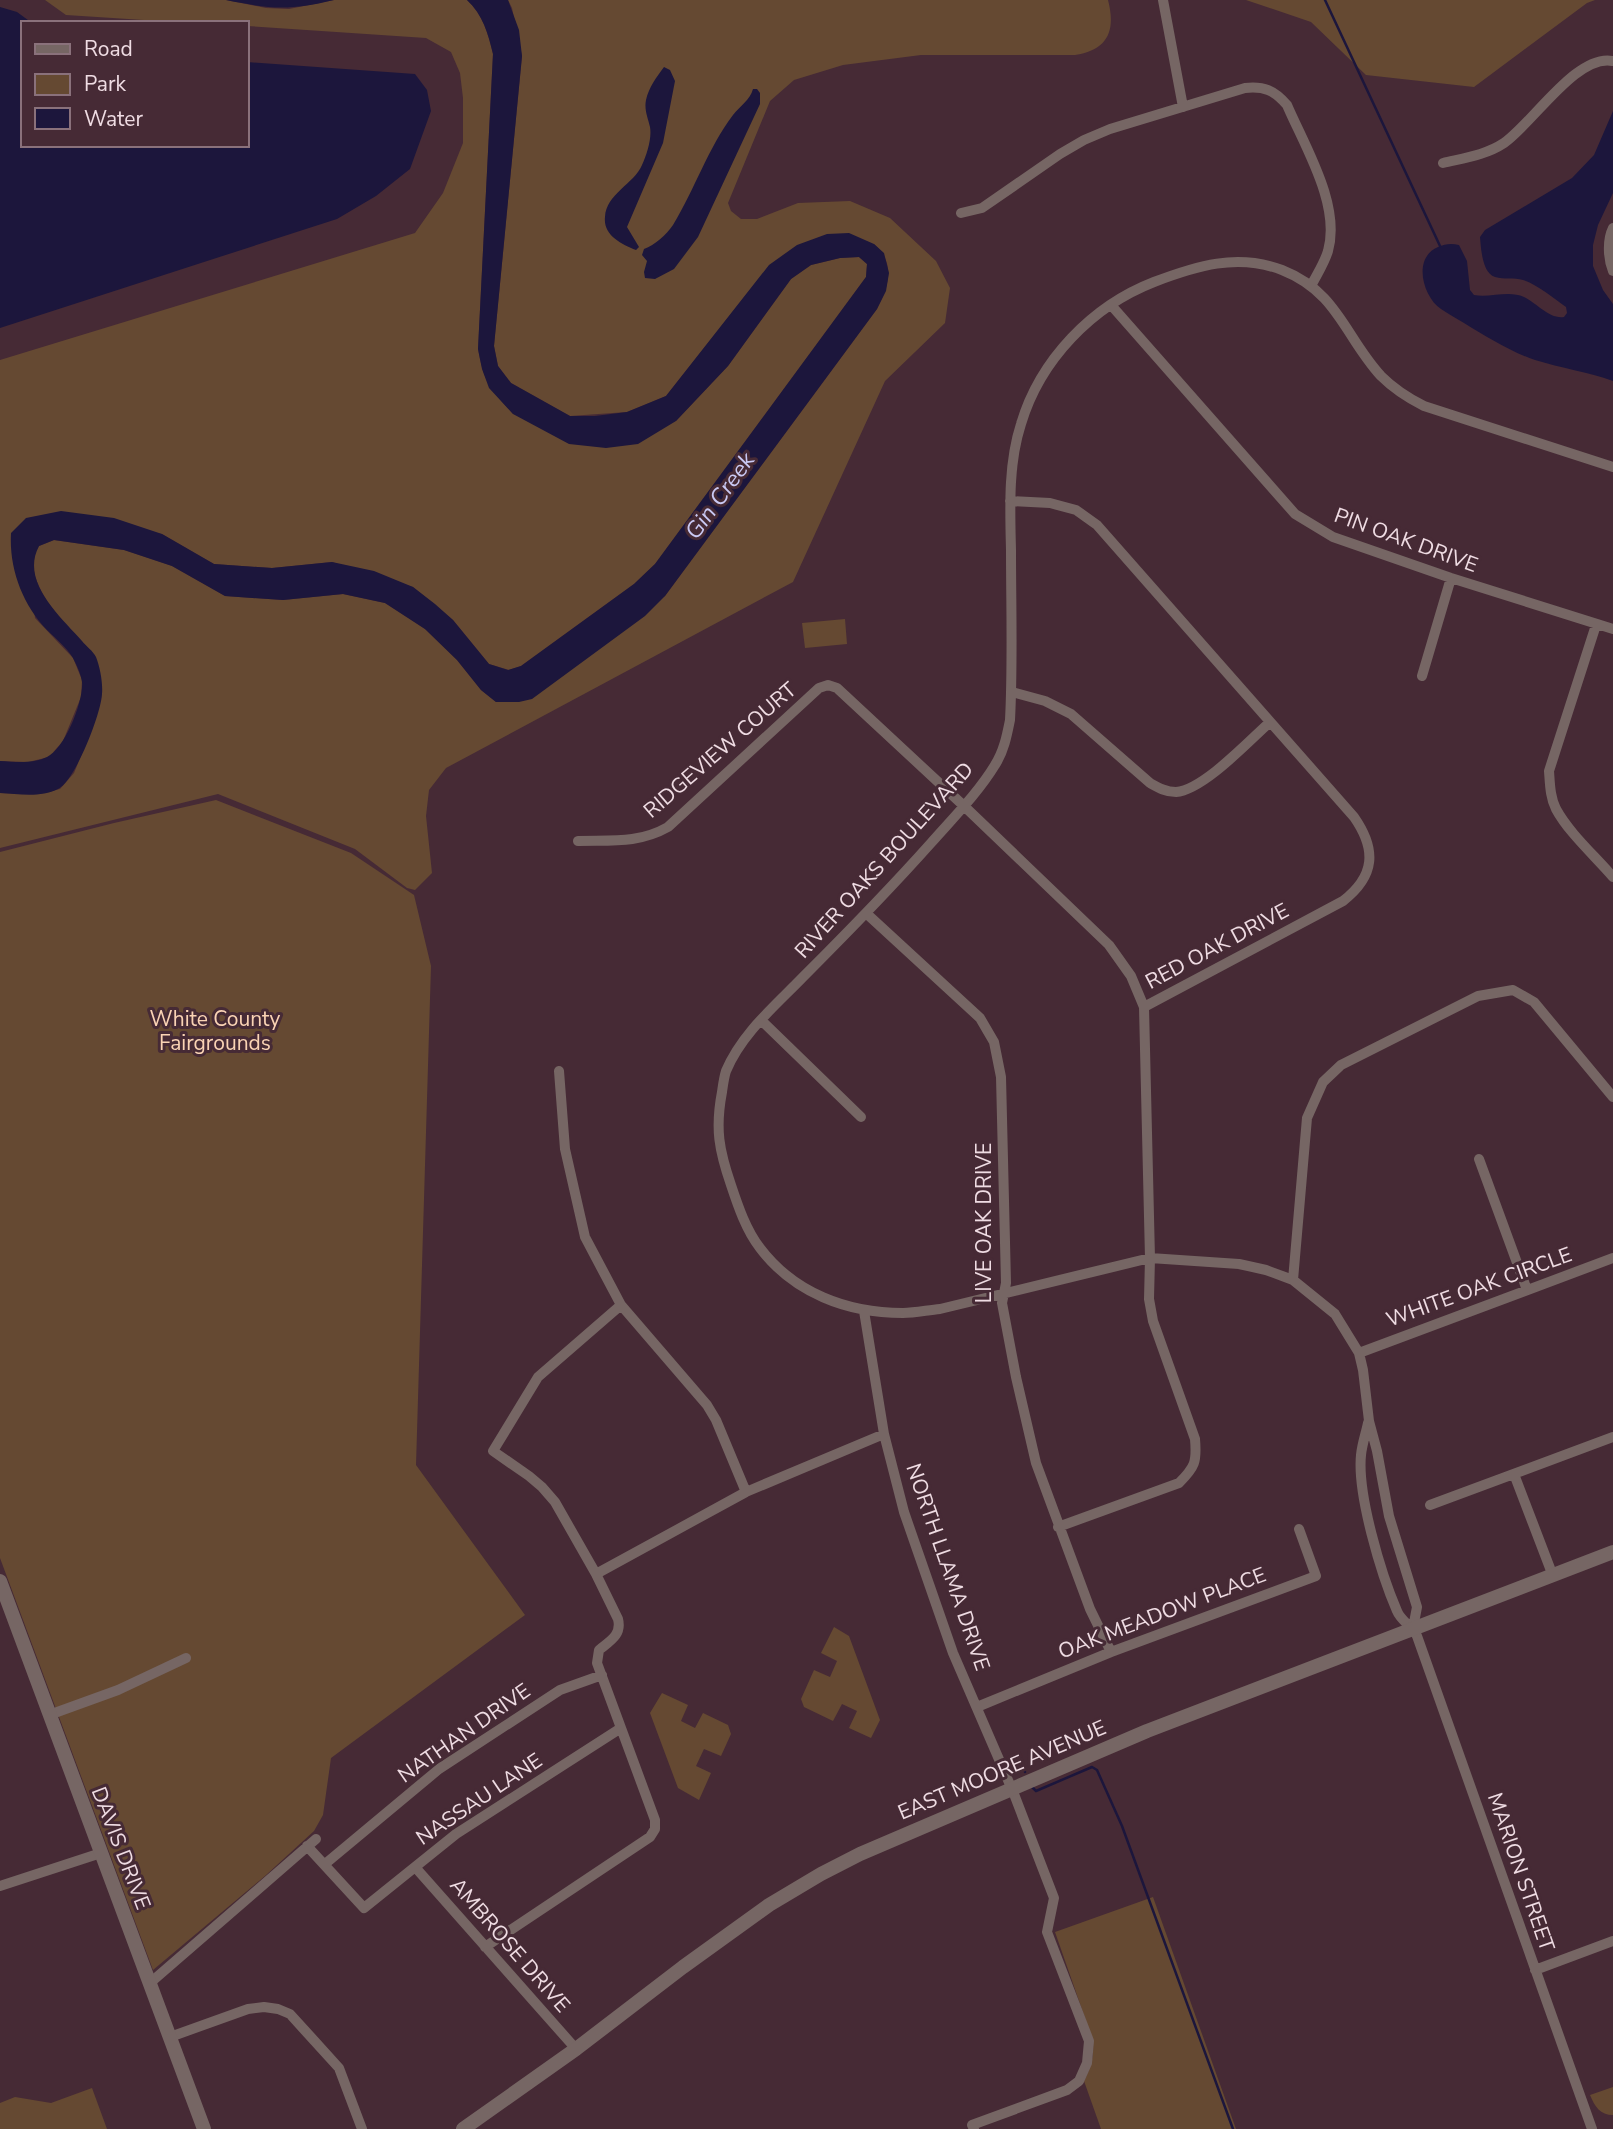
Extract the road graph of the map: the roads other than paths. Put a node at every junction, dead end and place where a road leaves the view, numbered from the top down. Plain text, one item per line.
1 (1163, 0) edge
2 (1613, 61) edge
3 (1183, 107) junction
4 (1443, 163) dead end
5 (961, 213) dead end
6 (1613, 228) edge
7 (1613, 271) edge
8 (1311, 286) junction
9 (1111, 305) junction
10 (1613, 467) edge
11 (1010, 501) junction
12 (1451, 578) junction
13 (1596, 625) junction
14 (1613, 629) edge
15 (1422, 676) dead end
16 (1012, 692) junction
17 (1269, 723) junction
18 (964, 806) junction
19 (578, 841) dead end
20 (1613, 877) edge
21 (867, 914) junction
22 (1144, 1007) junction
23 (761, 1020) junction
24 (559, 1071) dead end
25 (1613, 1097) edge
26 (861, 1117) dead end
27 (1479, 1160) dead end
28 (1150, 1258) junction
29 (1613, 1258) edge
30 (1293, 1280) junction
31 (1527, 1290) junction
32 (1004, 1294) junction
33 (621, 1305) junction
34 (864, 1311) junction
35 (1359, 1353) junction
36 (1369, 1421) junction
37 (884, 1434) junction
38 (1613, 1437) edge
39 (1514, 1474) junction
40 (746, 1492) junction
41 (1430, 1506) dead end
42 (1059, 1527) junction
43 (1299, 1529) dead end
44 (1613, 1552) edge
45 (596, 1574) junction
46 (1553, 1576) junction
47 (0, 1581) edge
48 (1413, 1628) junction
49 (1111, 1651) junction
50 (186, 1658) dead end
51 (601, 1675) junction
52 (977, 1707) junction
53 (49, 1716) junction
54 (621, 1728) junction
55 (1011, 1788) junction
56 (101, 1853) junction
57 (325, 1864) junction
58 (415, 1867) junction
59 (0, 1886) edge
60 (1613, 1941) edge
61 (485, 1947) junction
62 (1535, 1970) junction
63 (150, 1983) junction
64 (170, 2037) junction
65 (576, 2049) junction
66 (970, 2128) edge
67 (204, 2129) edge
68 (362, 2129) edge
69 (463, 2129) edge
70 (1592, 2129) edge

1 - 3 street
2 - 4 street
3 - 5 street
3 - 8 street
6 - 7 street
8 - 9 street, RIVER OAKS BOULEVARD
8 - 10 street, RIVER OAKS BOULEVARD
9 - 11 street, RIVER OAKS BOULEVARD
9 - 12 street, PIN OAK DRIVE
11 - 16 street, RIVER OAKS BOULEVARD
11 - 17 street, RED OAK DRIVE
12 - 13 street, PIN OAK DRIVE
12 - 15 street
13 - 14 street, PIN OAK DRIVE
13 - 20 street
16 - 17 street
16 - 18 street, RIVER OAKS BOULEVARD
17 - 22 street, RED OAK DRIVE
18 - 19 street, RIDGEVIEW COURT
18 - 21 street, RIVER OAKS BOULEVARD
18 - 22 street
21 - 23 street, RIVER OAKS BOULEVARD
21 - 32 street, LIVE OAK DRIVE
22 - 28 street, RED OAK DRIVE
23 - 26 street
23 - 34 street, RIVER OAKS BOULEVARD
24 - 33 street
25 - 30 street
27 - 31 street
28 - 30 street, RIVER OAKS BOULEVARD
28 - 32 street, RIVER OAKS BOULEVARD
28 - 42 street, RED OAK DRIVE
29 - 31 street, WHITE OAK CIRCLE
30 - 35 street, RIVER OAKS BOULEVARD
31 - 35 street, WHITE OAK CIRCLE
32 - 34 street, RIVER OAKS BOULEVARD
32 - 42 street, LIVE OAK DRIVE
33 - 40 street
33 - 45 street
34 - 37 street, NORTH LLAMA DRIVE
35 - 36 street, RIVER OAKS BOULEVARD
36 - 48 street, RIVER OAKS BOULEVARD
36 - 48 street, RIVER OAKS BOULEVARD
37 - 40 street
37 - 52 street, NORTH LLAMA DRIVE
38 - 39 street
39 - 41 street
39 - 46 street
40 - 45 street
42 - 49 street, LIVE OAK DRIVE
43 - 49 street, OAK MEADOW PLACE
44 - 46 street, EAST MOORE AVENUE
45 - 51 street
46 - 48 street, EAST MOORE AVENUE
47 - 53 street, DAVIS DRIVE
48 - 55 street, EAST MOORE AVENUE
48 - 62 street, MARION STREET
49 - 52 street, OAK MEADOW PLACE
50 - 53 street
51 - 54 street
51 - 57 street, NATHAN DRIVE
52 - 55 street, NORTH LLAMA DRIVE
53 - 56 street, DAVIS DRIVE
54 - 58 street, NASSAU LANE
54 - 61 street
55 - 65 street, EAST MOORE AVENUE
55 - 66 street, NORTH LLAMA DRIVE
56 - 59 street
56 - 63 street, DAVIS DRIVE
57 - 58 street, NASSAU LANE
57 - 63 street
58 - 61 street, AMBROSE DRIVE
60 - 62 street
61 - 65 street, AMBROSE DRIVE
62 - 70 street, MARION STREET
63 - 64 street, DAVIS DRIVE
64 - 67 street, DAVIS DRIVE
64 - 68 street
65 - 69 street, EAST MOORE AVENUE

